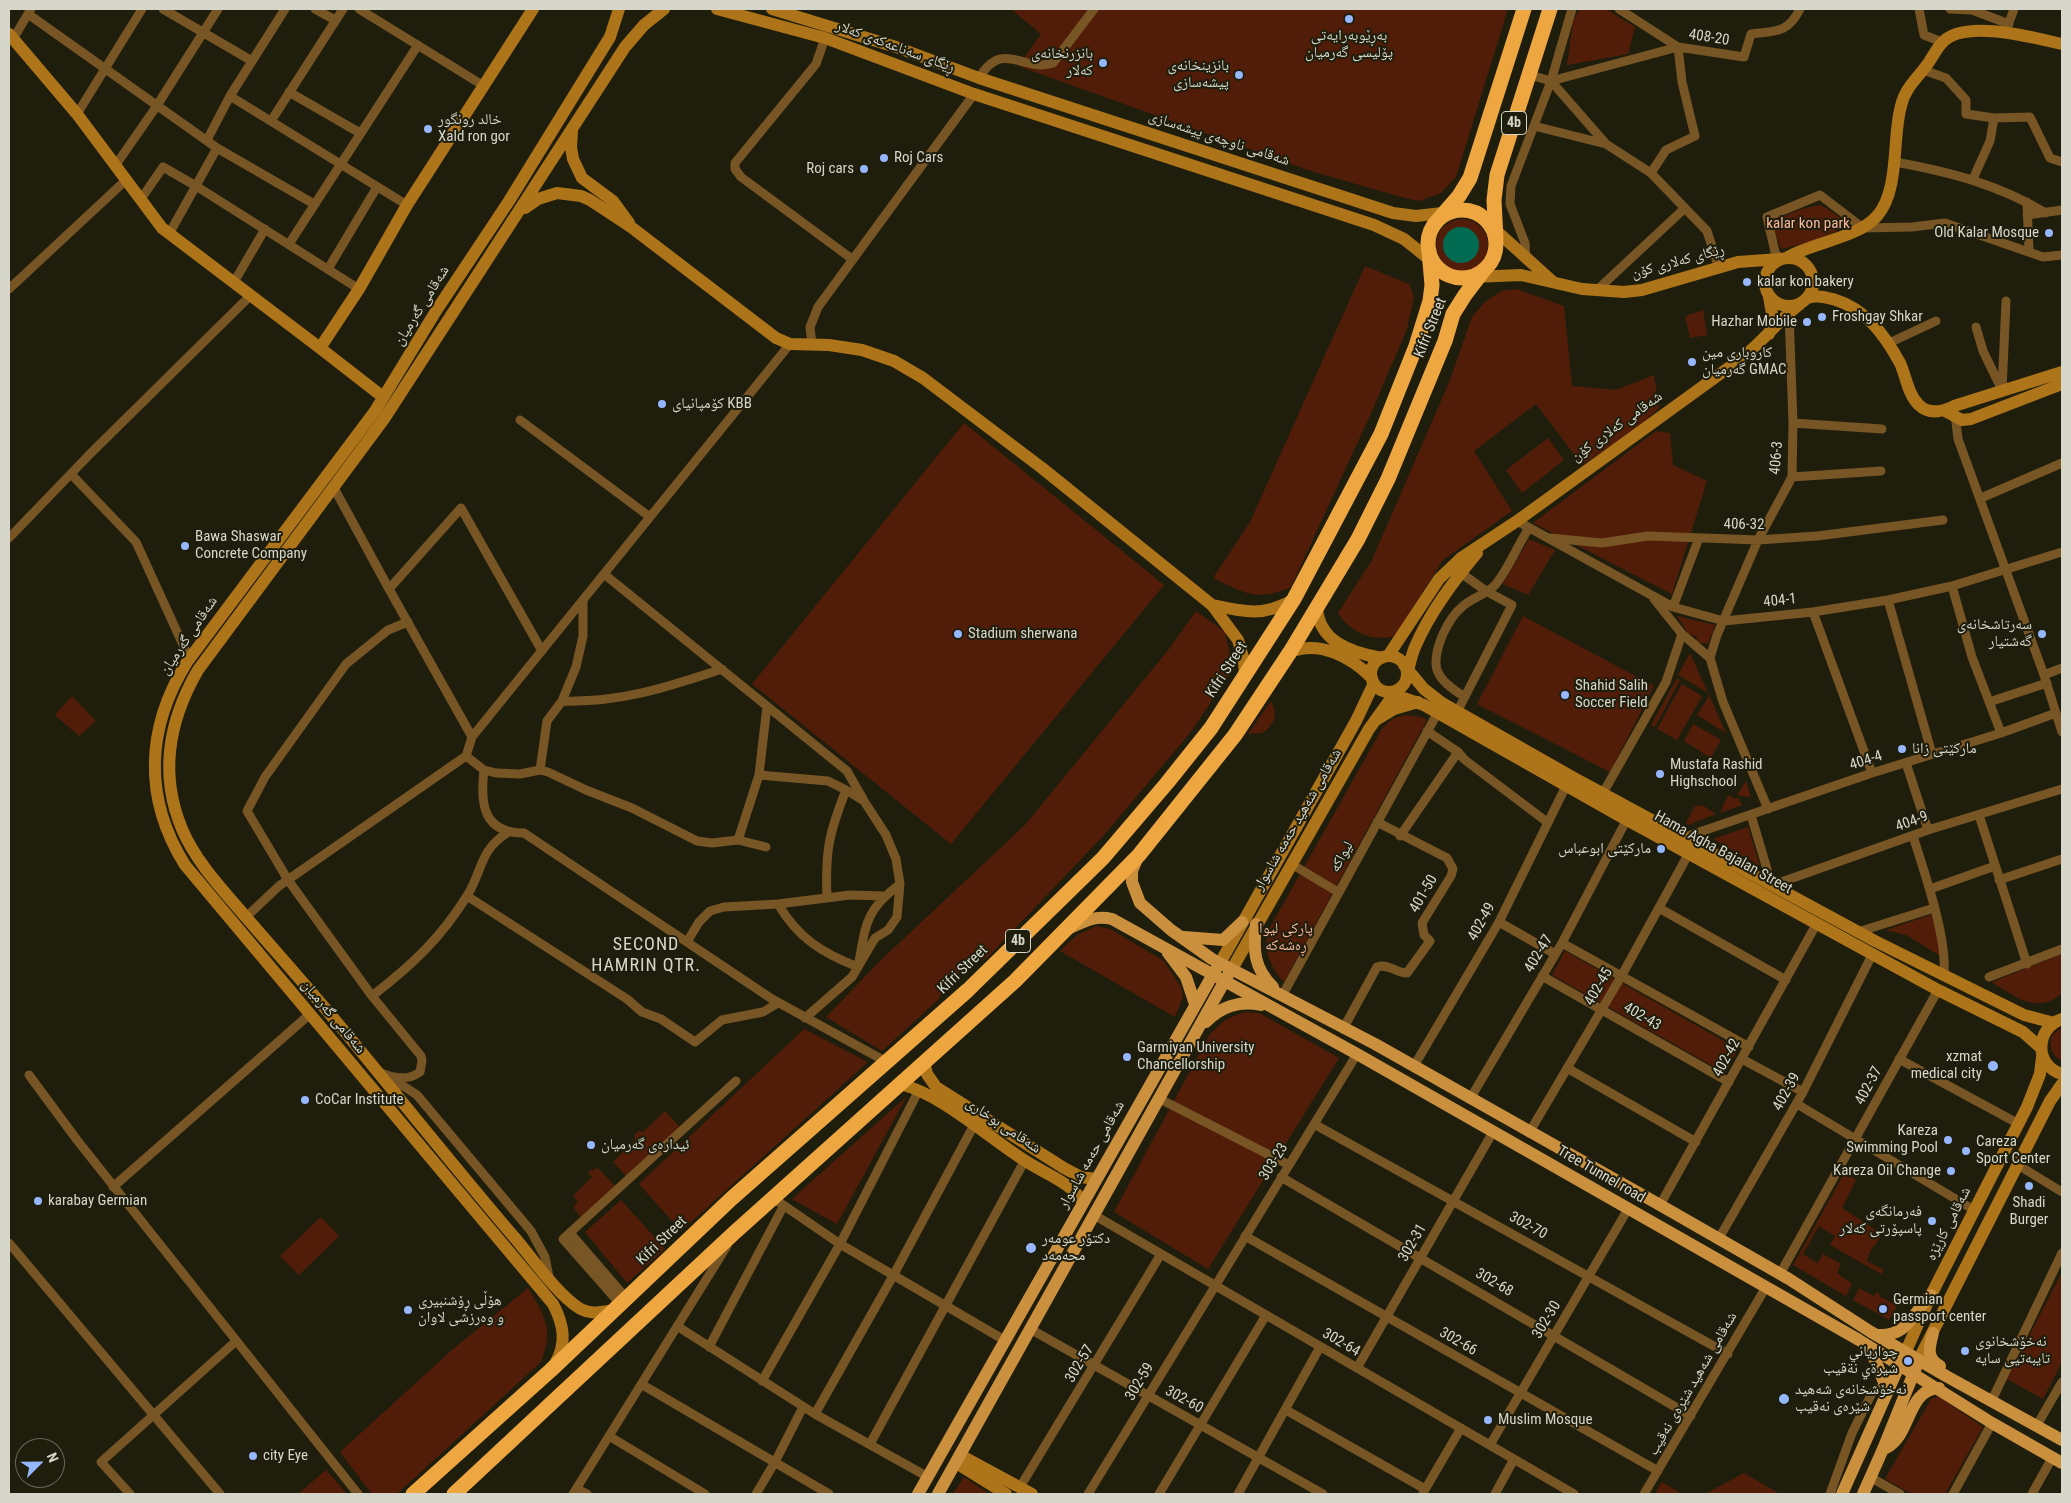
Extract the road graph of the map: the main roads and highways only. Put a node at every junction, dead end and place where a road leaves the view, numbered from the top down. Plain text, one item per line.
1 (533, 9) edge
2 (619, 9) edge
3 (664, 9) edge
4 (718, 9) edge
5 (772, 9) edge
6 (1524, 9) edge
7 (1550, 9) edge
8 (11, 37) edge
9 (2062, 44) edge
10 (596, 60) junction
11 (611, 69) junction
12 (979, 78) junction
13 (974, 94) junction
14 (572, 130) junction
15 (519, 212) junction
16 (1445, 214) junction
17 (632, 227) junction
18 (1494, 232) junction
19 (1810, 247) junction
20 (1431, 258) junction
21 (1784, 258) junction
22 (1751, 261) junction
23 (1810, 271) junction
24 (1478, 275) junction
25 (1765, 277) junction
26 (1553, 282) junction
27 (1770, 297) junction
28 (1827, 298) junction
29 (443, 300) junction
30 (1804, 301) junction
31 (456, 309) junction
32 (1768, 336) junction
33 (320, 348) junction
34 (2062, 372) edge
35 (2062, 384) edge
36 (383, 397) junction
37 (1951, 411) junction
38 (1485, 543) junction
39 (1444, 583) junction
40 (1294, 599) junction
41 (1212, 605) junction
42 (1317, 605) junction
43 (1290, 652) junction
44 (1385, 657) junction
45 (1407, 669) junction
46 (1245, 676) junction
47 (1373, 680) junction
48 (1392, 692) junction
49 (1418, 702) junction
50 (1374, 721) junction
51 (1532, 760) junction
52 (1139, 855) junction
53 (1242, 922) junction
54 (1256, 924) junction
55 (1068, 929) junction
56 (1180, 937) junction
57 (1163, 947) junction
58 (1220, 962) junction
59 (1914, 968) junction
60 (1232, 969) junction
61 (1212, 974) junction
62 (1225, 982) junction
63 (971, 987) junction
64 (1282, 996) junction
65 (988, 1004) junction
66 (1195, 1004) junction
67 (1272, 1008) junction
68 (2058, 1021) edge
69 (342, 1028) junction
70 (1198, 1032) junction
71 (330, 1038) junction
72 (2041, 1053) junction
73 (924, 1062) junction
74 (2062, 1074) edge
75 (900, 1084) junction
76 (2062, 1084) edge
77 (928, 1091) junction
78 (1064, 1168) junction
79 (1056, 1180) junction
80 (1096, 1180) junction
81 (1083, 1202) junction
82 (1075, 1220) junction
83 (1091, 1220) junction
84 (1931, 1295) junction
85 (621, 1305) junction
86 (1933, 1333) junction
87 (1849, 1334) junction
88 (1877, 1335) junction
89 (1906, 1351) junction
90 (1920, 1359) junction
91 (1900, 1365) junction
92 (551, 1370) junction
93 (1913, 1372) junction
94 (1939, 1388) junction
95 (1888, 1390) junction
96 (1987, 1397) junction
97 (2062, 1440) edge
98 (1883, 1449) junction
99 (958, 1459) junction
100 (2057, 1460) edge
101 (989, 1477) junction
102 (458, 1493) edge
103 (413, 1494) edge
104 (918, 1494) edge
105 (938, 1494) edge
106 (1006, 1494) edge
107 (1032, 1494) edge
108 (1842, 1494) edge
109 (1863, 1494) edge

1 - 33 main road
2 - 10 main road, شەقامی گەرمیان
3 - 11 main road, شەقامی گەرمیان
4 - 13 main road, ڕێگای سەناعەکەی کەلار
5 - 12 main road, ڕێگای سەناعەکەی کەلار
6 - 16 highway, 4b
7 - 18 highway, 4b
8 - 33 main road
9 - 19 main road
10 - 11 main road
10 - 29 main road, شەقامی گەرمیان
11 - 14 main road, شەقامی گەرمیان
12 - 13 main road
12 - 16 main road, شەقامی ناوچەی پیشەسازی
13 - 20 main road
14 - 15 main road, شەقامی گەرمیان
14 - 17 main road
15 - 17 main road
15 - 31 main road, شەقامی گەرمیان
16 - 18 highway
16 - 20 highway
17 - 41 main road
18 - 24 highway
18 - 26 main road
19 - 21 main road
19 - 23 main road
20 - 24 highway
20 - 40 highway, Kifri Street / 4b
21 - 22 main road, ڕێگای کەلاری کۆن
21 - 23 main road
21 - 25 main road
22 - 25 main road
22 - 26 main road, ڕێگای کەلاری کۆن
23 - 28 main road
23 - 30 main road
24 - 26 main road
24 - 42 highway, Kifri Street / 4b
25 - 27 main road
27 - 30 main road
27 - 32 main road
28 - 30 main road
28 - 37 main road
29 - 31 main road
29 - 36 main road, شەقامی گەرمیان
30 - 32 main road, شەقامی کەلاری کۆن
31 - 69 main road, شەقامی گەرمیان
32 - 38 main road, شەقامی کەلاری کۆن
33 - 36 main road
34 - 37 main road
35 - 37 main road
36 - 71 main road, شەقامی گەرمیان
38 - 39 main road
38 - 39 main road
39 - 44 main road
39 - 45 main road
40 - 41 main road
40 - 46 highway, Kifri Street / 4b
41 - 46 main road
42 - 43 highway, Kifri Street / 4b
42 - 44 main road
43 - 47 main road
43 - 52 highway, Kifri Street / 4b
44 - 45 main road
44 - 47 main road
45 - 48 main road
45 - 51 main road, Hama Agha Bajalan Street
46 - 63 highway, Kifri Street / 4b
47 - 48 main road
47 - 53 main road, شەقامی شەهید حەمە شاسوار
48 - 49 main road, Hama Agha Bajalan Street
48 - 50 main road, شەقامی شەهید حەمە شاسوار
49 - 50 main road
49 - 51 main road, Hama Agha Bajalan Street
50 - 54 main road, شەقامی شەهید حەمە شاسوار
51 - 59 main road, Hama Agha Bajalan Street
51 - 59 main road, Hama Agha Bajalan Street
52 - 55 highway, Kifri Street / 4b
52 - 56 main road
53 - 56 main road
53 - 58 main road, شەقامی شەهید حەمە شاسوار
54 - 60 main road, شەقامی شەهید حەمە شاسوار
54 - 64 main road
55 - 57 main road, Tree Tunnel road
55 - 65 highway, Kifri Street / 4b
56 - 58 main road
57 - 61 main road, Tree Tunnel road
57 - 66 main road
58 - 60 main road
58 - 61 main road, شەقامی حەمە شاسوار
59 - 68 main road, Hama Agha Bajalan Street
59 - 72 main road, Hama Agha Bajalan Street
60 - 62 main road, شەقامی حەمە شاسوار
60 - 64 main road
61 - 62 main road, Tree Tunnel road
61 - 66 main road, شەقامی حەمە شاسوار
62 - 67 main road, Tree Tunnel road
62 - 70 main road, شەقامی حەمە شاسوار
63 - 65 highway
63 - 85 highway, Kifri Street / 4b
64 - 88 main road, Tree Tunnel road
65 - 73 highway, Kifri Street / 4b
66 - 80 main road, شەقامی حەمە شاسوار
67 - 70 main road
67 - 87 main road, Tree Tunnel road
68 - 72 main road, شەقامی کارێزە
69 - 71 main road
69 - 85 main road, شەقامی گەرمیان
70 - 83 main road, شەقامی حەمە شاسوار
71 - 92 main road, شەقامی گەرمیان
72 - 74 main road, Hama Agha Bajalan Street
72 - 84 main road, شەقامی کارێزە
73 - 75 highway, Kifri Street / 4b
73 - 77 main road
75 - 77 main road, شەقامی بوخاری
75 - 102 highway, Kifri Street / 4b
76 - 86 main road
77 - 78 main road, شەقامی بوخاری
77 - 79 main road, شەقامی بوخاری
78 - 79 main road
78 - 80 main road, شەقامی بوخاری
79 - 81 main road, شەقامی بوخاری
80 - 81 main road, شەقامی حەمە شاسوار
81 - 82 main road, شەقامی حەمە شاسوار
82 - 83 main road
82 - 104 main road, شەقامی حەمە شاسوار
83 - 99 main road, شەقامی حەمە شاسوار
84 - 88 main road
84 - 89 main road, شەقامی کارێزە
85 - 92 highway, Kifri Street / 4b
86 - 90 main road
86 - 96 main road
87 - 91 main road, Tree Tunnel road
87 - 95 main road
88 - 89 main road, Tree Tunnel road
89 - 90 main road, Tree Tunnel road
89 - 91 main road
90 - 93 main road
90 - 96 main road, Tree Tunnel road
91 - 93 main road, Tree Tunnel road
91 - 95 main road
92 - 103 highway, Kifri Street / 4b
93 - 94 main road, Tree Tunnel road
93 - 98 main road
94 - 98 main road
94 - 100 main road, Tree Tunnel road
95 - 108 main road
96 - 97 main road
98 - 109 main road
99 - 101 main road
99 - 105 main road, شەقامی حەمە شاسوار
101 - 106 main road
101 - 107 main road

